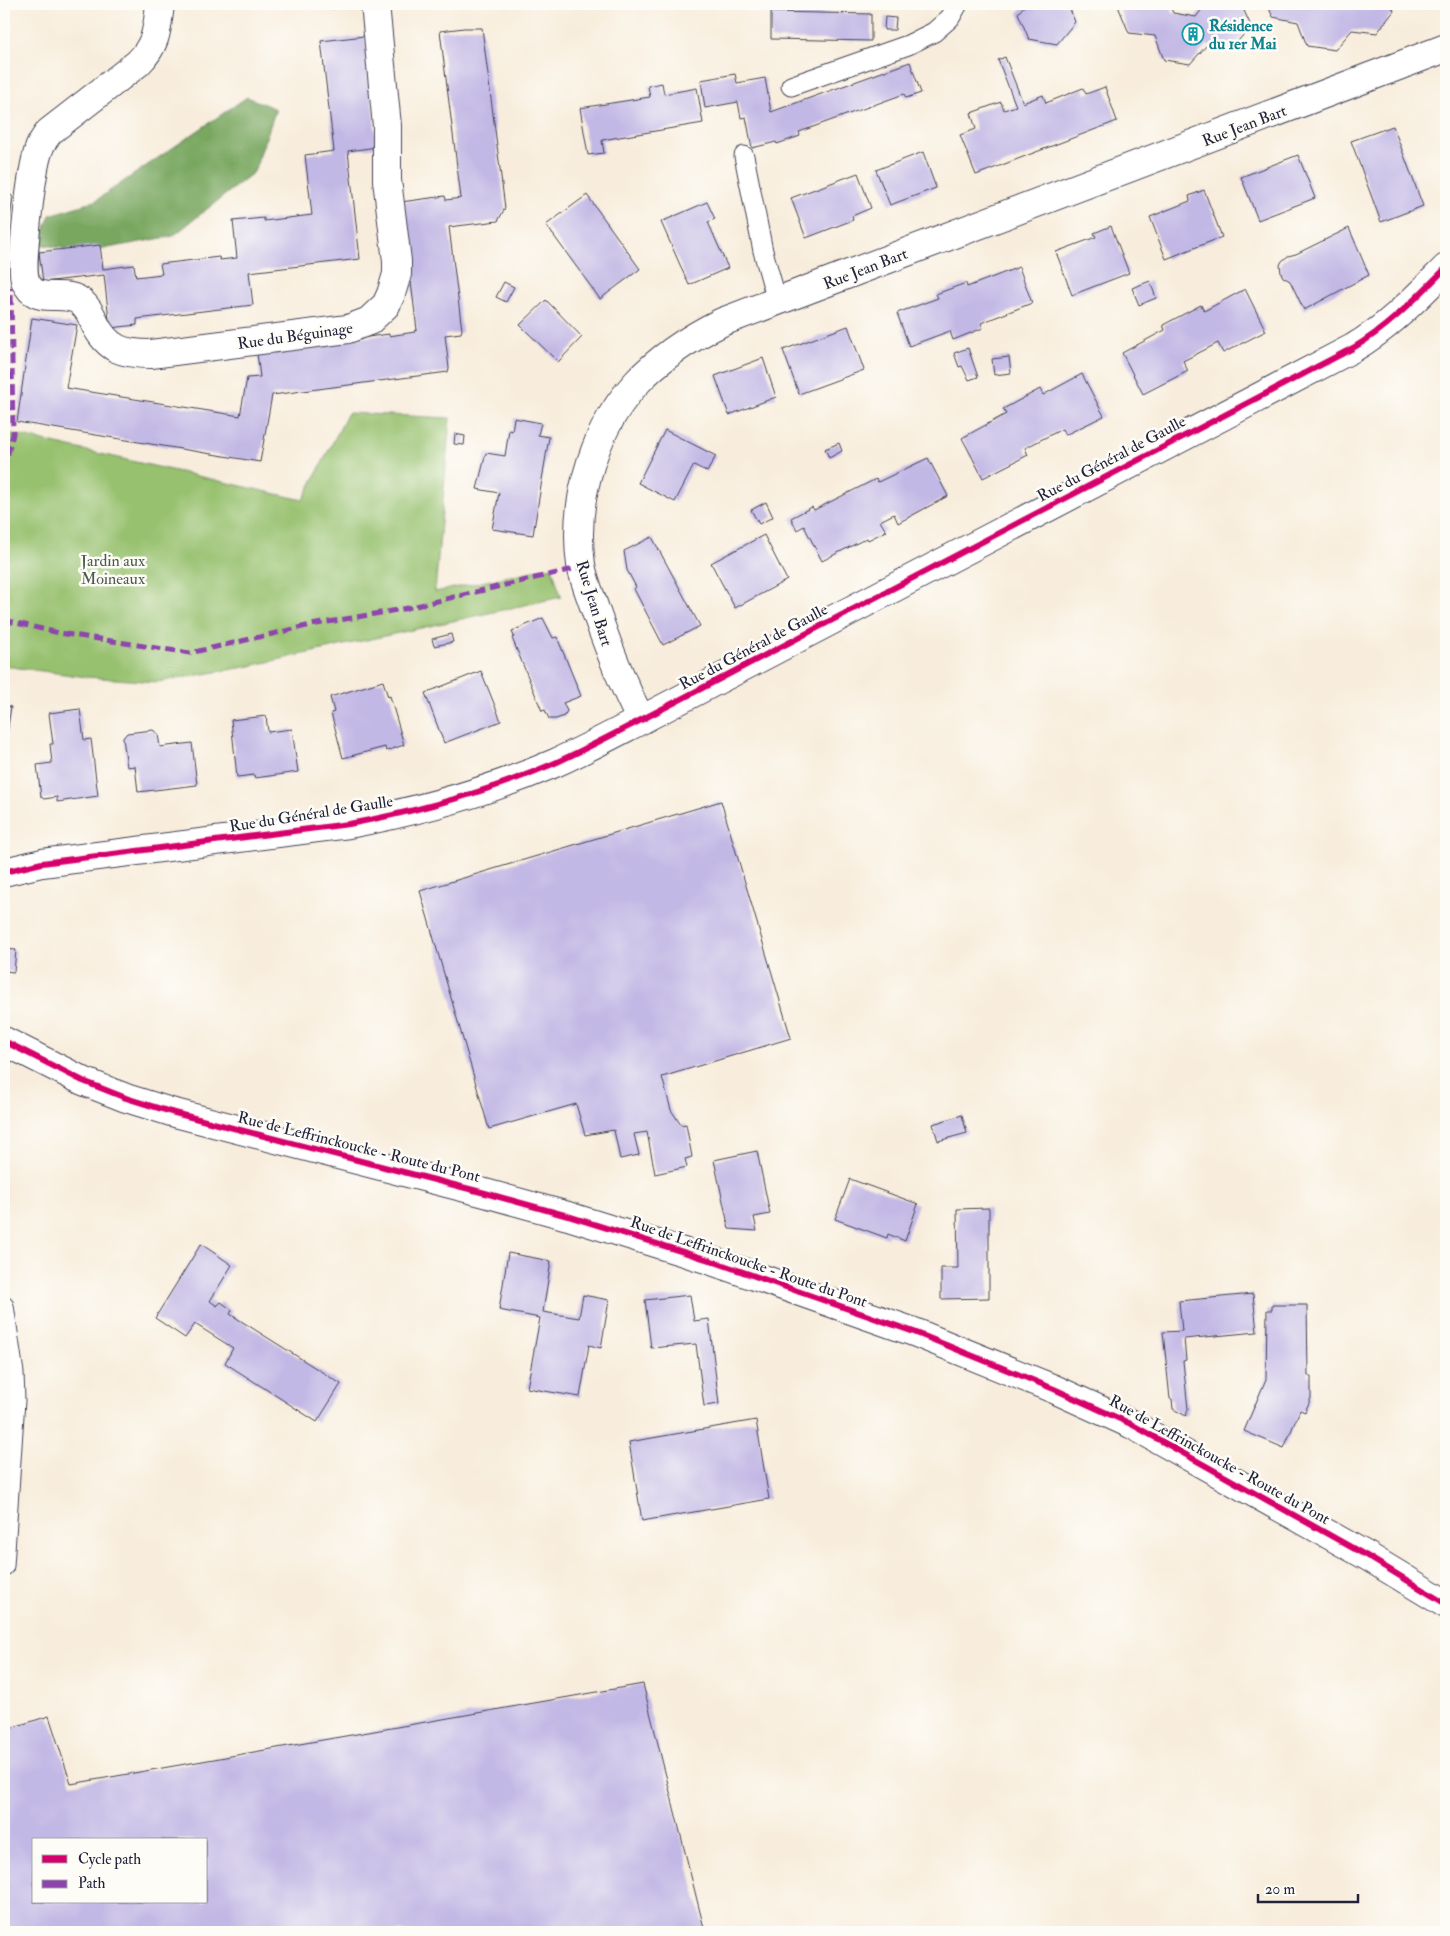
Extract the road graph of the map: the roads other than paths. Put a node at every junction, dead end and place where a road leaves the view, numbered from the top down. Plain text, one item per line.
1 (160, 4) edge
2 (375, 4) edge
3 (958, 4) edge
4 (1446, 48) edge
5 (791, 86) dead end
6 (744, 156) dead end
7 (1446, 268) edge
8 (16, 288) edge
9 (777, 302) junction
10 (641, 720) junction
11 (4, 872) edge
12 (4, 1041) edge
13 (4, 1306) edge
14 (4, 1566) edge
15 (1446, 1604) edge

1 - 8 street, Rue du Béguinage
2 - 8 street, Rue du Béguinage
3 - 5 lane
4 - 9 street, Rue Jean Bart
6 - 9 lane
7 - 10 street, Rue du Général de Gaulle
9 - 10 street, Rue Jean Bart
10 - 11 street, Rue du Général de Gaulle
12 - 15 street, Rue de Leffrinckoucke - Route du Pont
13 - 14 lane

